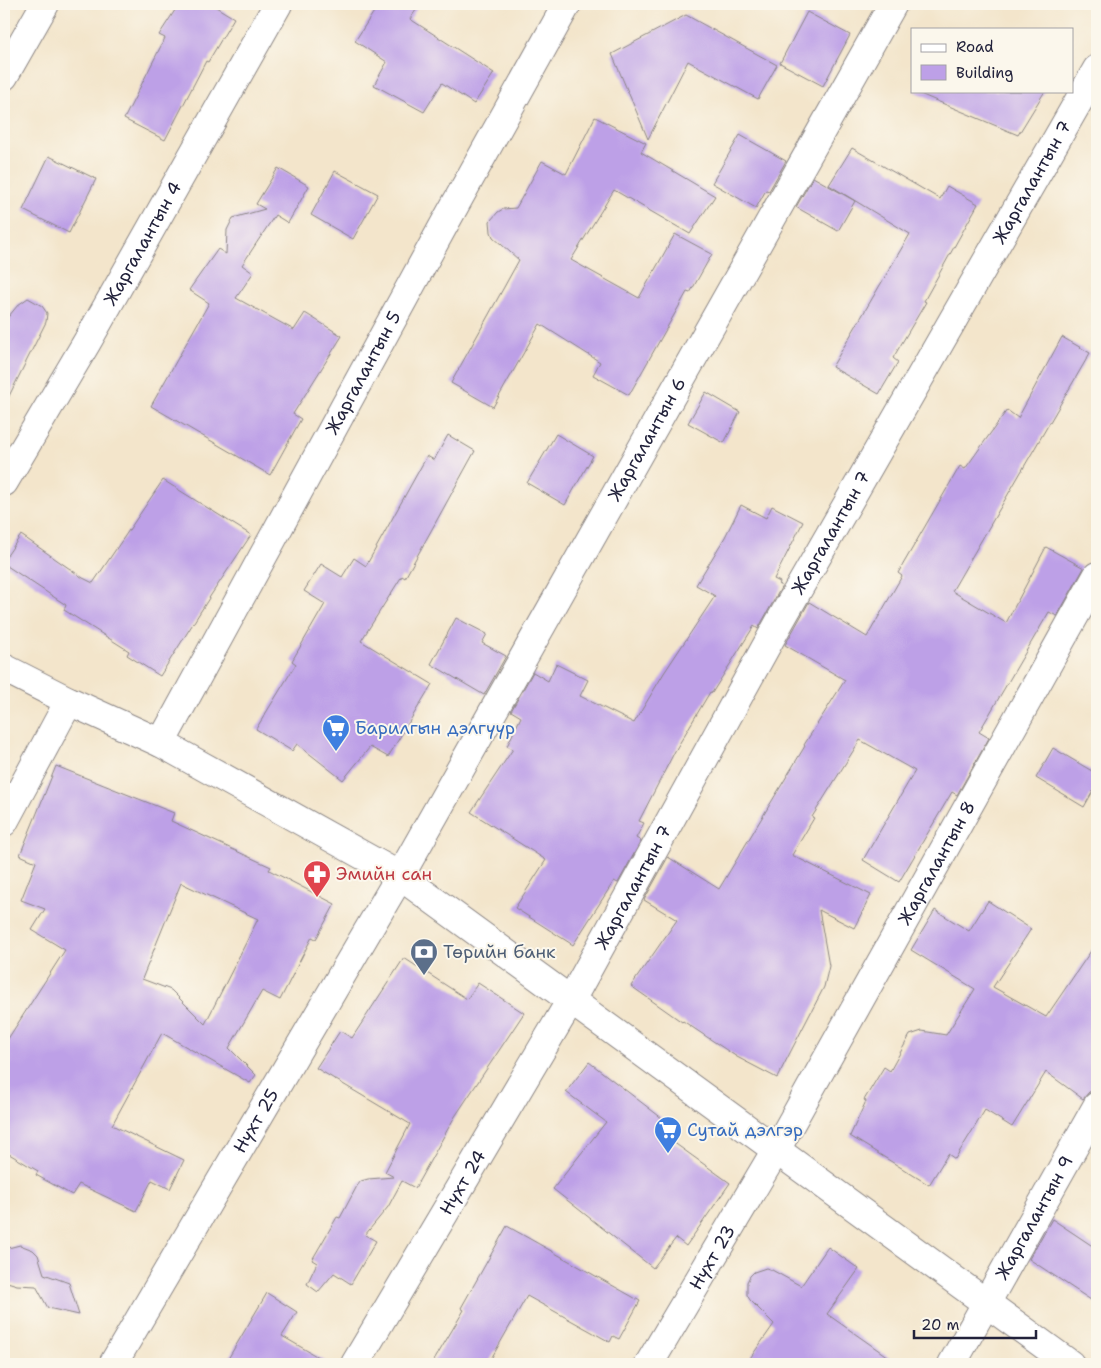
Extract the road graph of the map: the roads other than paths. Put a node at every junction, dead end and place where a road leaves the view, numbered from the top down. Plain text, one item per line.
1 (45, 4) edge
2 (278, 4) edge
3 (568, 4) edge
4 (893, 4) edge
5 (1097, 69) edge
6 (4, 76) edge
7 (4, 482) edge
8 (1097, 576) edge
9 (4, 668) edge
10 (69, 701) junction
11 (161, 743) junction
12 (4, 822) edge
13 (400, 876) junction
14 (571, 1000) junction
15 (1097, 1106) edge
16 (776, 1150) junction
17 (987, 1304) junction
18 (113, 1364) edge
19 (355, 1364) edge
20 (649, 1364) edge
21 (952, 1364) edge
22 (1070, 1364) edge

1 - 6 street
2 - 7 street, Жаргалантын 4
3 - 11 street, Жаргалантын 5
4 - 13 street, Жаргалантын 6
5 - 14 street, Жаргалантын 7
8 - 16 street, Жаргалантын 8
9 - 10 street
10 - 11 street
10 - 12 street
11 - 13 street
13 - 14 street
13 - 18 street, Нүхт 25
14 - 16 street
14 - 19 street, Нүхт 24
15 - 17 street, Жаргалантын 9
16 - 17 street
16 - 20 street, Нүхт 23
17 - 21 street, Жаргалантын 9
17 - 22 street

